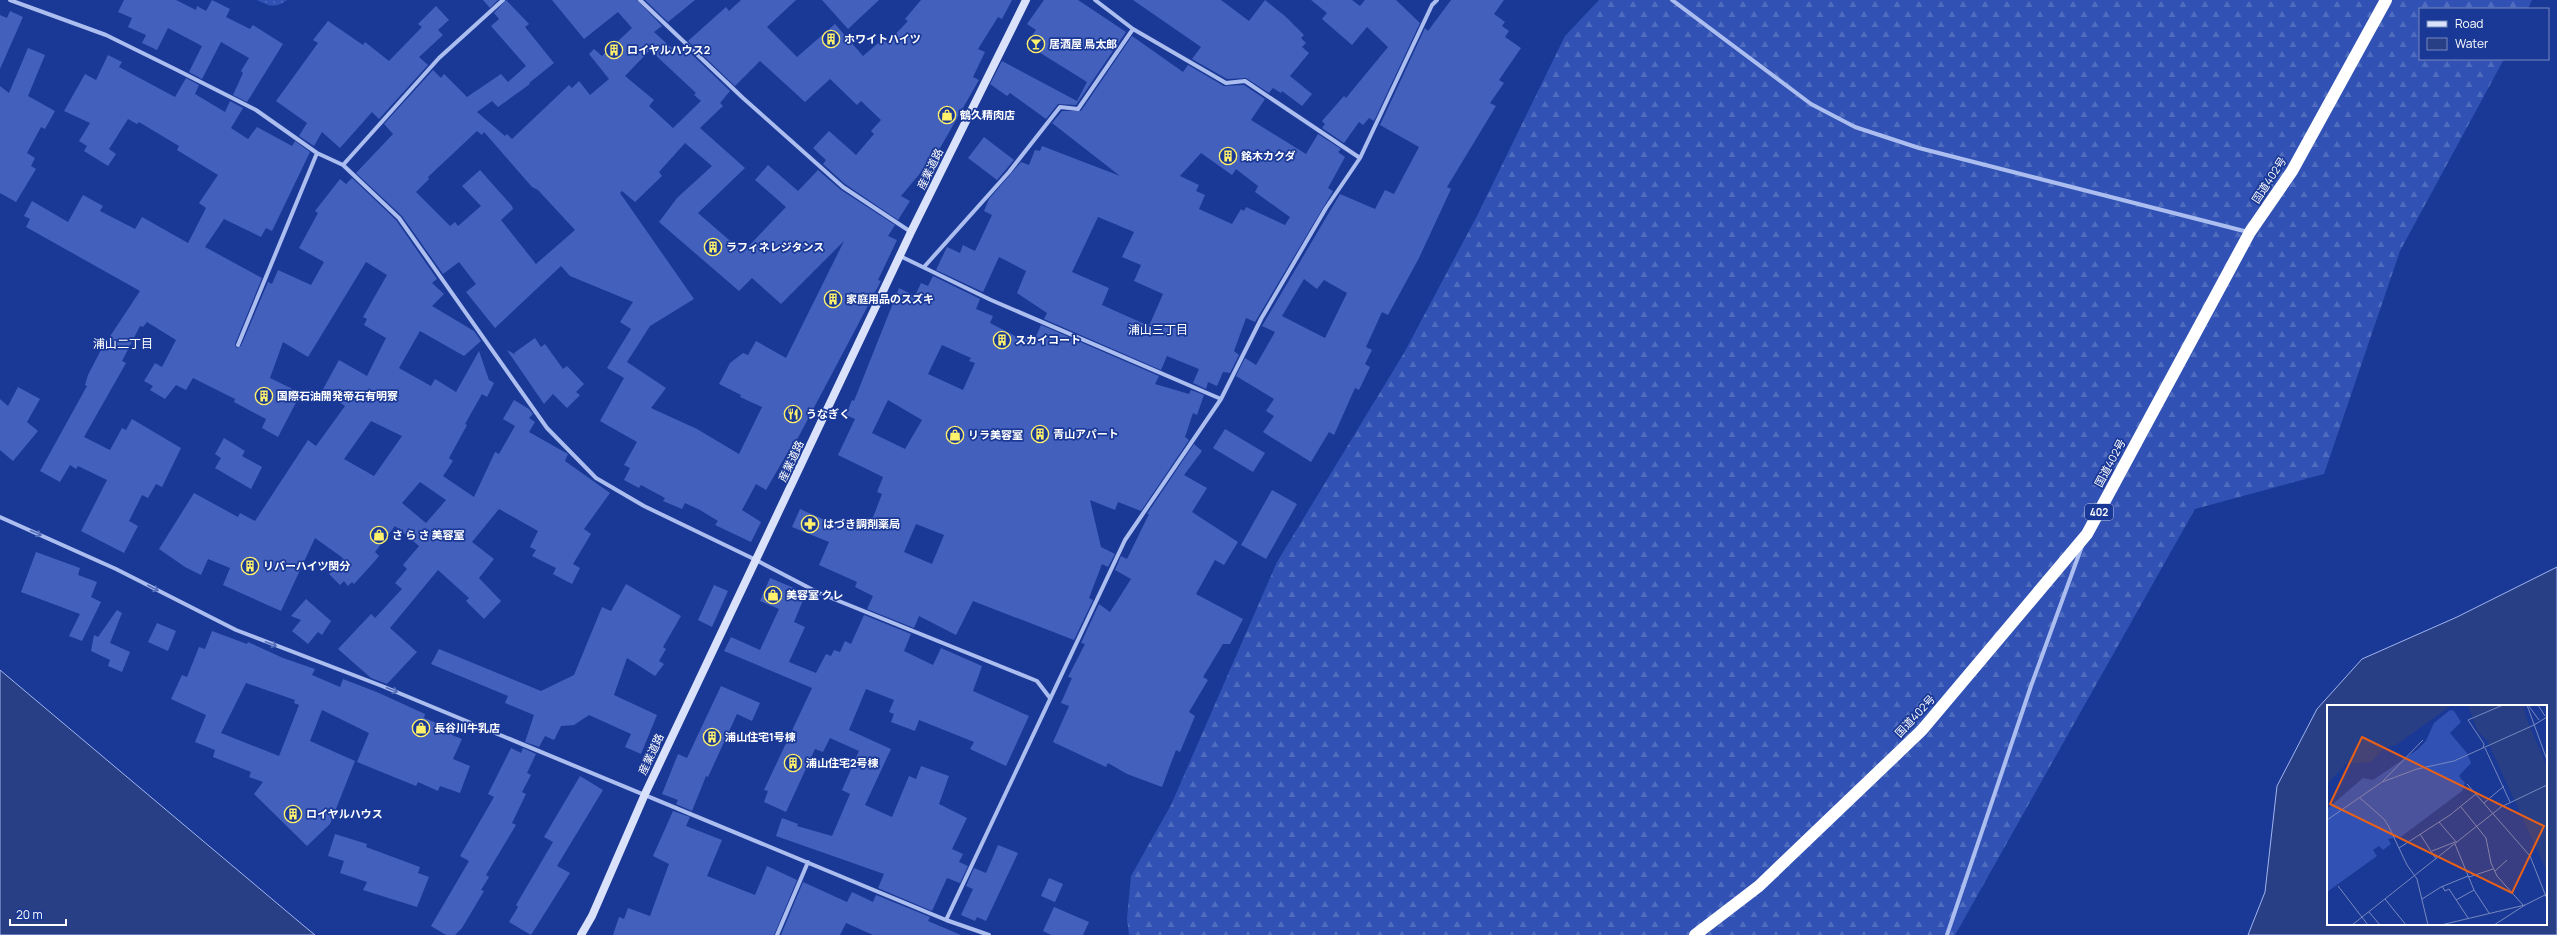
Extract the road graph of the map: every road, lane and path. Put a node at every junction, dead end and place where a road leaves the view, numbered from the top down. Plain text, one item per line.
1 (10, 0) edge
2 (503, 0) edge
3 (640, 0) edge
4 (1026, 0) edge
5 (1095, 0) edge
6 (1437, 0) edge
7 (1672, 0) edge
8 (2386, 0) edge
9 (1133, 29) junction
10 (317, 153) junction
11 (1360, 158) junction
12 (343, 164) junction
13 (911, 232) junction
14 (2250, 232) junction
15 (900, 256) junction
16 (924, 267) junction
17 (238, 345) dead end
18 (1221, 399) junction
19 (0, 517) edge
20 (2086, 534) junction
21 (756, 560) junction
22 (1050, 698) junction
23 (644, 794) junction
24 (808, 862) junction
25 (946, 920) junction
26 (581, 935) edge
27 (777, 935) edge
28 (988, 935) edge
29 (1695, 935) edge
30 (1947, 935) edge

1 - 10 street
2 - 12 street
3 - 13 street
4 - 13 street, 産業道路
5 - 9 street
6 - 11 street
7 - 14 street
8 - 14 highway, 国道402号 / 402
9 - 11 street
9 - 16 street
10 - 12 street
10 - 17 street
11 - 18 street
12 - 21 street
13 - 15 street, 産業道路
14 - 20 highway, 国道402号 / 402
15 - 16 street
15 - 21 street, 産業道路
16 - 18 street
18 - 22 street
19 -> 23 street
20 - 29 highway, 国道402号 / 402
20 - 30 street
21 - 22 street
21 - 23 street, 産業道路
22 - 25 street
23 - 24 street
23 - 26 street, 産業道路
24 - 25 street
24 - 27 street
25 - 28 street

